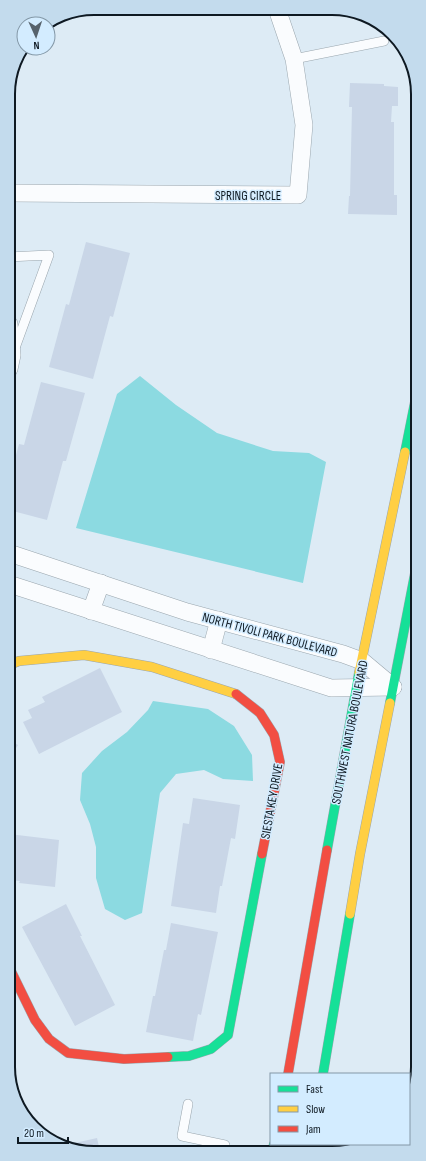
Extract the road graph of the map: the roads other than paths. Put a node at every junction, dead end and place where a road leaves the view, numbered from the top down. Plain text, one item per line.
1 (279, 15) edge
2 (384, 41) dead end
3 (294, 59) junction
4 (15, 193) edge
5 (15, 257) edge
6 (15, 348) edge
7 (411, 421) edge
8 (15, 555) edge
9 (100, 583) junction
10 (15, 586) edge
11 (411, 593) edge
12 (91, 611) junction
13 (219, 620) junction
14 (211, 650) junction
15 (362, 661) junction
16 (15, 663) edge
17 (393, 686) junction
18 (356, 688) junction
19 (15, 979) edge
20 (288, 1073) edge
21 (323, 1073) edge
22 (188, 1104) dead end
23 (225, 1145) dead end

1 - 3 street, SPRING CIRCLE
2 - 3 lane
3 - 4 street, SPRING CIRCLE
5 - 6 lane
7 - 15 street, SOUTHWEST NATURA BOULEVARD
8 - 9 street, NORTH TIVOLI PARK BOULEVARD
9 - 12 street
9 - 13 street, NORTH TIVOLI PARK BOULEVARD
10 - 12 street
11 - 17 street
12 - 14 street
13 - 14 street
13 - 15 street, NORTH TIVOLI PARK BOULEVARD
14 - 18 street
15 - 17 street, NORTH TIVOLI PARK BOULEVARD
15 - 18 street, SOUTHWEST NATURA BOULEVARD
16 - 19 street, SIESTA KEY DRIVE
17 - 18 street
17 - 21 street
18 - 20 street, SOUTHWEST NATURA BOULEVARD
22 - 23 lane

